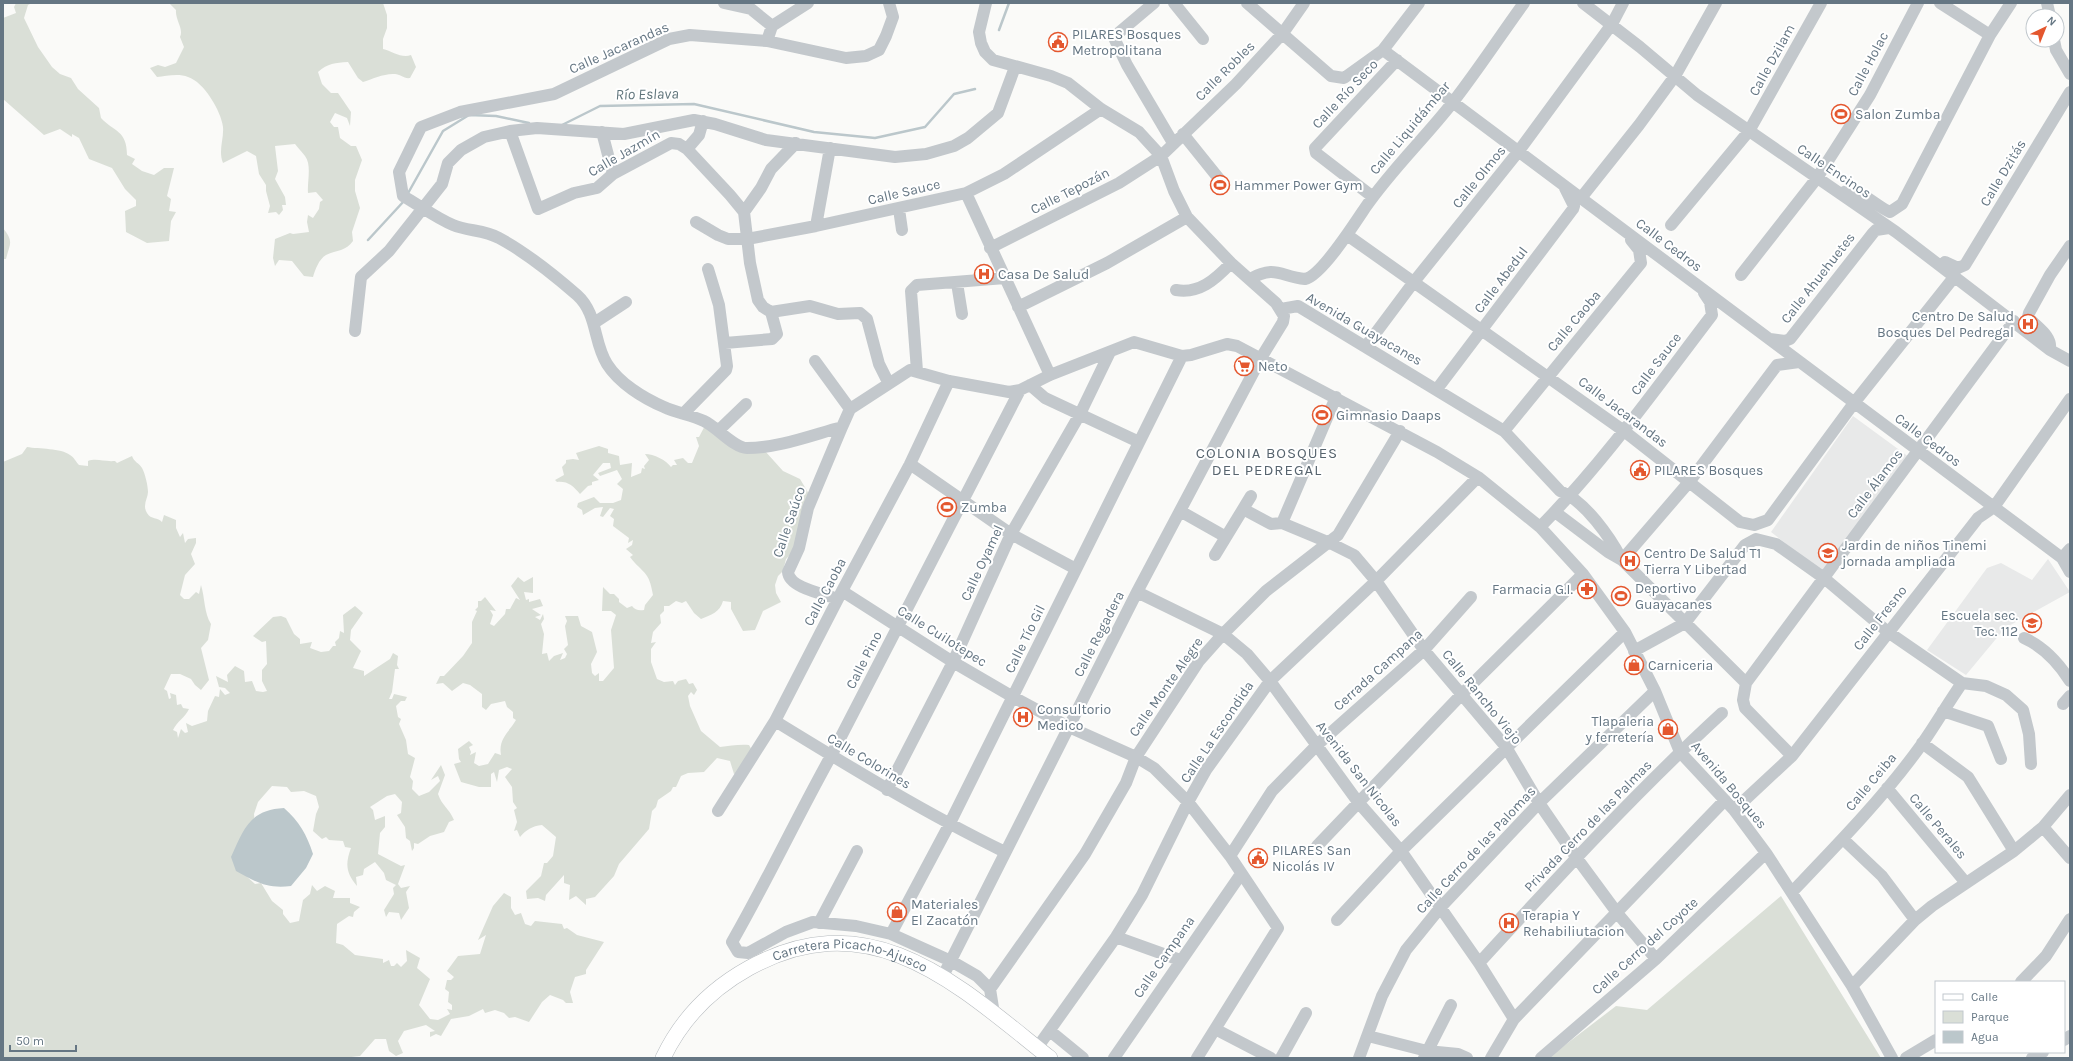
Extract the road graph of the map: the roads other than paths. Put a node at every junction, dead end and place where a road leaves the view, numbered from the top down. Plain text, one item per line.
1 (724, 3) edge
2 (808, 3) edge
3 (889, 3) edge
4 (986, 3) edge
5 (1154, 3) edge
6 (1174, 3) edge
7 (1247, 3) edge
8 (1304, 3) edge
9 (1418, 3) edge
10 (1524, 3) edge
11 (1583, 3) edge
12 (1623, 3) edge
13 (1716, 3) edge
14 (1821, 3) edge
15 (1918, 3) edge
16 (1940, 3) edge
17 (2011, 3) edge
18 (751, 6) edge
19 (1612, 24) junction
20 (772, 26) junction
21 (1283, 33) junction
22 (1990, 35) junction
23 (1203, 39) dead end
24 (767, 41) junction
25 (2056, 48) edge
26 (1383, 50) junction
27 (1397, 60) junction
28 (1015, 67) junction
29 (2070, 74) edge
30 (1675, 76) junction
31 (2070, 92) edge
32 (1453, 103) junction
33 (1101, 109) junction
34 (703, 121) junction
35 (510, 131) junction
36 (1749, 131) junction
37 (602, 132) junction
38 (1183, 134) junction
39 (796, 143) junction
40 (1173, 143) junction
41 (830, 148) junction
42 (687, 149) junction
43 (1518, 152) junction
44 (1161, 156) junction
45 (613, 174) junction
46 (1817, 178) junction
47 (1224, 185) dead end
48 (1563, 185) junction
49 (966, 193) junction
50 (1841, 194) junction
51 (1373, 197) junction
52 (1581, 198) junction
53 (422, 207) junction
54 (900, 209) junction
55 (744, 212) junction
56 (1186, 216) junction
57 (696, 222) dead end
58 (1671, 225) dead end
59 (816, 226) junction
60 (1621, 228) junction
61 (1890, 228) junction
62 (902, 230) dead end
63 (1347, 235) junction
64 (747, 239) junction
65 (2070, 246) edge
66 (990, 248) junction
67 (1231, 264) junction
68 (708, 269) dead end
69 (1958, 272) junction
70 (1741, 275) dead end
71 (1006, 278) junction
72 (1250, 279) junction
73 (1414, 282) junction
74 (957, 283) junction
75 (1700, 288) junction
76 (1176, 290) dead end
77 (626, 302) dead end
78 (1018, 307) junction
79 (1281, 309) junction
80 (772, 312) junction
81 (962, 314) dead end
82 (2014, 321) junction
83 (594, 323) junction
84 (1483, 330) junction
85 (355, 331) dead end
86 (1769, 339) junction
87 (725, 343) junction
88 (1366, 346) junction
89 (2050, 350) junction
90 (1110, 352) junction
91 (1182, 356) junction
92 (1261, 358) junction
93 (815, 361) dead end
94 (2070, 361) edge
95 (1799, 362) junction
96 (917, 371) junction
97 (1050, 375) junction
98 (1548, 376) junction
99 (948, 381) junction
100 (888, 382) junction
101 (1025, 387) junction
102 (1437, 389) junction
103 (1336, 397) junction
104 (2070, 399) edge
105 (1854, 403) junction
106 (746, 404) dead end
107 (850, 408) junction
108 (684, 413) junction
109 (1080, 414) junction
110 (842, 427) junction
111 (719, 430) junction
112 (1400, 431) junction
113 (1504, 431) junction
114 (1624, 431) junction
115 (1139, 442) junction
116 (1918, 451) junction
117 (910, 464) junction
118 (1478, 477) junction
119 (1690, 482) junction
120 (1571, 495) junction
121 (1251, 496) dead end
122 (962, 500) junction
123 (1994, 507) junction
124 (1243, 509) junction
125 (1180, 511) junction
126 (1555, 512) junction
127 (1282, 523) junction
128 (1540, 527) junction
129 (1011, 534) junction
130 (1226, 538) junction
131 (1330, 543) junction
132 (2070, 549) edge
133 (1215, 555) dead end
134 (2062, 558) junction
135 (1622, 560) junction
136 (1076, 570) junction
137 (2070, 572) edge
138 (1583, 574) junction
139 (1824, 578) junction
140 (1376, 581) junction
141 (1137, 592) junction
142 (840, 595) junction
143 (1471, 597) dead end
144 (1685, 623) junction
145 (898, 626) junction
146 (1625, 632) junction
147 (1888, 632) junction
148 (1223, 634) junction
149 (2024, 638) dead end
150 (1424, 650) junction
151 (1634, 651) junction
152 (953, 662) junction
153 (1270, 681) junction
154 (2070, 681) edge
155 (1746, 683) junction
156 (1962, 683) junction
157 (1655, 691) junction
158 (1461, 695) junction
159 (1013, 697) junction
160 (1942, 711) junction
161 (1722, 713) dead end
162 (775, 721) junction
163 (1069, 727) junction
164 (1922, 744) junction
165 (1317, 745) junction
166 (1506, 747) junction
167 (1680, 752) junction
168 (831, 756) junction
169 (1792, 756) junction
170 (1136, 757) junction
171 (2001, 759) dead end
172 (2031, 764) dead end
173 (1886, 788) junction
174 (887, 790) junction
175 (2070, 795) edge
176 (1725, 800) junction
177 (1188, 802) junction
178 (1358, 802) junction
179 (1539, 803) junction
180 (1734, 810) junction
181 (718, 811) dead end
182 (949, 825) junction
183 (2043, 827) junction
184 (1843, 839) junction
185 (1318, 846) dead end
186 (857, 851) dead end
187 (1401, 851) junction
188 (2014, 851) junction
189 (1005, 852) junction
190 (1766, 853) junction
191 (1230, 856) junction
192 (1576, 857) junction
193 (2070, 858) edge
194 (1241, 874) junction
195 (1966, 883) junction
196 (1792, 892) junction
197 (1440, 908) junction
198 (1618, 914) junction
199 (2070, 919) edge
200 (1337, 920) dead end
201 (1915, 920) junction
202 (819, 923) junction
203 (891, 934) junction
204 (1116, 937) junction
205 (1656, 959) junction
206 (1180, 960) junction
207 (951, 961) junction
208 (1479, 963) junction
209 (942, 976) junction
210 (2022, 981) edge
211 (1852, 986) junction
212 (990, 988) junction
213 (1450, 1005) dead end
214 (1306, 1013) dead end
215 (994, 1014) junction
216 (1514, 1019) junction
217 (1215, 1029) junction
218 (1050, 1031) junction
219 (1368, 1036) junction
220 (1935, 1041) edge
221 (1037, 1048) junction
222 (1425, 1054) edge
223 (663, 1058) edge
224 (1050, 1058) edge
225 (1083, 1058) edge
226 (1114, 1058) edge
227 (1197, 1058) edge
228 (1271, 1058) edge
229 (1280, 1058) edge
230 (1359, 1058) edge
231 (1467, 1058) edge
232 (1491, 1058) edge
233 (1541, 1058) edge
234 (1892, 1058) edge
235 (1906, 1058) edge

1 - 18 street
2 - 20 street
3 - 24 street, Calle Jacarandas
4 - 28 street
5 - 40 street
6 - 23 street
7 - 21 street
8 - 21 street, Calle Robles
9 - 26 street
10 - 32 street, Calle Liquidámbar
11 - 19 street, Calle Encinos
12 - 19 street, Calle Olmos
13 - 30 street
14 - 36 street, Calle Dzilam
15 - 46 street, Calle Holac
16 - 22 street
17 - 22 street
18 - 20 street
19 - 30 street, Calle Encinos
19 - 43 street, Calle Olmos
20 - 24 street
21 - 26 street
21 - 38 street, Calle Robles
22 - 50 street
24 - 53 street, Calle Jacarandas
25 - 29 street
26 - 27 street, Calle Cedros
27 - 32 street, Calle Cedros
27 - 51 street, Calle Río Seco
28 - 33 street
28 - 41 street
30 - 36 street, Calle Encinos
30 - 52 street
31 - 69 street, Calle Dzitás
32 - 43 street, Calle Cedros
32 - 51 street, Calle Liquidámbar
33 - 44 street
33 - 49 street, Calle Sauce
34 - 37 street
34 - 39 street
34 - 42 street
35 - 37 street
35 - 45 street, Calle Jazmín
35 - 53 street
36 - 46 street, Calle Encinos
36 - 58 street
37 - 45 street
38 - 40 street, Calle Robles
38 - 47 street
39 - 41 street
39 - 55 street
40 - 44 street, Calle Robles
41 - 59 street
42 - 45 street, Calle Jazmín
42 - 55 street
43 - 48 street, Calle Cedros
43 - 73 street, Calle Olmos
44 - 56 street
44 - 66 street, Calle Tepozán
46 - 50 street, Calle Encinos
46 - 70 street
48 - 52 street, Calle Cedros
48 - 84 street, Calle Abedul
49 - 54 street, Calle Sauce
49 - 66 street
50 - 61 street, Calle Encinos
51 - 63 street, Calle Liquidámbar
52 - 60 street, Calle Cedros
53 - 83 street
53 - 85 street
54 - 59 street, Calle Sauce
54 - 62 street
55 - 64 street
56 - 67 street
56 - 78 street
57 - 64 street, Calle Sauce
59 - 64 street, Calle Sauce
60 - 75 street, Calle Cedros
60 - 98 street, Calle Caoba
61 - 69 street, Calle Encinos
61 - 86 street, Calle Ahuehuetes
63 - 72 street, Calle Liquidámbar
63 - 73 street, Calle Jacarandas
64 - 80 street
65 - 89 street
66 - 71 street
67 - 72 street
67 - 76 street
68 - 87 street
69 - 82 street, Calle Encinos
69 - 105 street, Calle Jacarandas
71 - 74 street
71 - 78 street
72 - 79 street
73 - 84 street, Calle Jacarandas
73 - 88 street, Calle Olmos
74 - 81 street
74 - 96 street
75 - 86 street, Calle Cedros
75 - 114 street, Calle Sauce
77 - 83 street
78 - 97 street
79 - 88 street, Avenida Guayacanes
79 - 92 street, Calle Regadera
80 - 87 street
80 - 100 street
82 - 89 street, Calle Encinos
82 - 116 street, Calle Álamos
83 - 108 street
84 - 98 street, Calle Jacarandas
84 - 102 street, Calle Abedul
86 - 95 street, Calle Cedros
87 - 108 street
88 - 102 street, Avenida Guayacanes
89 - 94 street, Calle Encinos
90 - 91 street
90 - 97 street
90 - 109 street, Calle Oyamel
91 - 92 street, Avenida Bosques
91 - 115 street, Calle Tío Gil
92 - 103 street, Avenida Bosques
92 - 125 street, Calle Regadera
93 - 107 street
95 - 105 street, Calle Cedros
95 - 119 street
96 - 99 street
96 - 100 street
97 - 101 street
98 - 113 street, Calle Caoba
98 - 114 street, Calle Jacarandas
99 - 101 street
99 - 117 street, Calle Caoba
100 - 107 street
101 - 109 street
101 - 122 street, Calle Pino
102 - 113 street, Avenida Guayacanes
103 - 112 street, Avenida Bosques
103 - 127 street
104 - 123 street, Calle Fresno
105 - 116 street, Calle Cedros
105 - 119 street, Calle Jacarandas
106 - 111 street
107 - 110 street, Calle Saúco
108 - 111 street
109 - 115 street
109 - 129 street, Calle Oyamel
110 - 111 street
110 - 142 street, Calle Saúco
112 - 118 street, Avenida Bosques
112 - 131 street, Calle Monte Alegre
113 - 120 street, Avenida Guayacanes
114 - 119 street, Calle Jacarandas
114 - 120 street, Calle Sauce
115 - 136 street, Calle Tío Gil
116 - 123 street, Calle Cedros
116 - 139 street, Calle Álamos
117 - 122 street
117 - 142 street, Calle Caoba
118 - 128 street, Avenida Bosques
118 - 140 street, Calle La Escondida
119 - 135 street
120 - 126 street, Calle Sauce
120 - 135 street, Avenida Guayacanes
121 - 124 street
122 - 129 street
122 - 145 street, Calle Pino
123 - 134 street, Calle Cedros
123 - 147 street, Calle Fresno
124 - 127 street, Calle Rancho Viejo
124 - 130 street
125 - 130 street
125 - 141 street, Calle Regadera
126 - 128 street, Calle Sauce
126 - 135 street
127 - 131 street, Calle Rancho Viejo
128 - 138 street, Avenida Bosques
129 - 136 street
129 - 152 street, Calle Oyamel
130 - 133 street
131 - 140 street, Calle Rancho Viejo
131 - 148 street, Calle Monte Alegre
132 - 134 street
134 - 137 street, Calle Cedros
135 - 144 street
136 - 159 street, Calle Tío Gil
138 - 146 street, Avenida Bosques
138 - 158 street
139 - 144 street
139 - 147 street
139 - 155 street, Calle Álamos
140 - 150 street, Calle Rancho Viejo
140 - 153 street, Calle La Escondida
141 - 148 street, Avenida San Nicolas
141 - 163 street, Calle Regadera
142 - 145 street, Calle Cuilotepec
142 - 162 street, Calle Caoba
143 - 150 street, Cerrada Campana
144 - 151 street
144 - 155 street
145 - 152 street, Calle Cuilotepec
145 - 168 street, Calle Pino
146 - 151 street, Avenida Bosques
146 - 166 street
147 - 156 street
147 - 169 street, Calle Fresno
148 - 153 street, Avenida San Nicolas
148 - 170 street, Calle Monte Alegre
149 - 154 street
150 - 158 street, Calle Rancho Viejo
150 - 165 street, Cerrada Campana
151 - 157 street, Avenida Bosques
152 - 159 street, Calle Cuilotepec
152 - 174 street, Calle Oyamel
153 - 165 street, Avenida San Nicolas
153 - 177 street, Calle La Escondida
155 - 169 street
156 - 160 street, Calle Ceiba
156 - 172 street
157 - 167 street, Avenida Bosques
157 - 179 street, Calle Cerro de las Palomas
158 - 166 street, Calle Rancho Viejo
158 - 178 street
159 - 163 street, Calle Cuilotepec
159 - 182 street, Calle Tío Gil
160 - 164 street, Calle Ceiba
160 - 171 street
161 - 167 street, Privada Cerro de las Palmas
162 - 168 street, Calle Colorines
162 - 181 street, Calle Caoba
163 - 170 street, Calle Cuilotepec
163 - 189 street, Calle Regadera
164 - 173 street, Calle Ceiba
164 - 188 street
165 - 178 street, Avenida San Nicolas
165 - 191 street, Cerrada Campana
166 - 179 street, Calle Rancho Viejo
166 - 187 street
167 - 176 street, Avenida Bosques
167 - 192 street, Privada Cerro de las Palmas
168 - 174 street, Calle Colorines
168 - 202 street, Calle Pino
169 - 180 street, Calle Fresno
170 - 177 street, Calle Cuilotepec
170 - 212 street, Calle Monte Alegre
173 - 184 street, Calle Ceiba
173 - 195 street, Calle Perales
174 - 182 street, Calle Colorines
175 - 183 street
176 - 180 street, Avenida Bosques
176 - 198 street
177 - 191 street, Calle Cuilotepec
177 - 204 street, Calle La Escondida
178 - 185 street
178 - 187 street, Avenida San Nicolas
179 - 192 street, Calle Rancho Viejo
179 - 197 street, Calle Cerro de las Palomas
180 - 190 street, Avenida Bosques
182 - 189 street, Calle Colorines
182 - 203 street, Calle Tío Gil
183 - 188 street
183 - 193 street
184 - 196 street, Calle Ceiba
184 - 201 street
186 - 202 street
187 - 197 street, Avenida San Nicolas
187 - 200 street
188 - 195 street
189 - 207 street, Calle Regadera
190 - 196 street, Avenida Bosques
190 - 205 street, Calle Cerro del Coyote
191 - 194 street, Calle Cuilotepec
192 - 198 street, Calle Rancho Viejo
192 - 208 street, Privada Cerro de las Palmas
194 - 206 street, Calle Campana
194 - 217 street, Calle Cuilotepec
195 - 201 street
196 - 211 street, Avenida Bosques
197 - 208 street, Avenida San Nicolas
197 - 219 street, Calle Cerro de las Palomas
198 - 205 street, Calle Rancho Viejo
198 - 216 street
199 - 210 street
201 - 211 street
202 - 203 street
203 - 207 street
204 - 206 street
204 - 218 street, Calle La Escondida
205 - 233 street, Calle Cerro del Coyote
206 - 226 street, Calle Campana
207 - 209 street, Calle Regadera
207 - 212 street
208 - 216 street, Avenida San Nicolas
209 - 215 main road, Carretera Picacho-Ajusco
209 - 223 main road, Carretera Picacho-Ajusco
211 - 234 street, Avenida Bosques
212 - 215 street
213 - 222 street
214 - 229 street
215 - 221 main road, Carretera Picacho-Ajusco
216 - 232 street
217 - 227 street
217 - 228 street
218 - 221 street, Calle La Escondida
218 - 225 street
219 - 222 street
219 - 230 street, Calle Cerro de las Palomas
220 - 235 street
221 - 224 main road, Carretera Picacho-Ajusco
222 - 231 street

